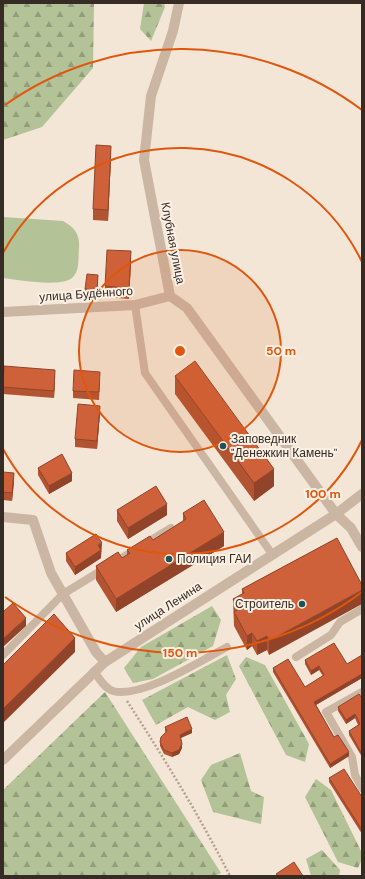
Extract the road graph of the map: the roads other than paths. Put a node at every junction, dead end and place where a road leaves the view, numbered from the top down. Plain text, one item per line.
1 (179, 3) edge
2 (170, 296) junction
3 (135, 305) junction
4 (3, 312) edge
5 (362, 494) edge
6 (336, 514) junction
7 (3, 517) edge
8 (171, 528) edge
9 (362, 547) edge
10 (272, 554) junction
11 (63, 594) junction
12 (362, 609) edge
13 (228, 647) dead end
14 (3, 655) edge
15 (296, 657) dead end
16 (105, 662) junction
17 (94, 671) junction
18 (362, 692) edge
19 (3, 760) edge
20 (362, 788) edge

1 - 2 street, Клубная улица
2 - 3 street, улица Будённого
2 - 6 street, Клубная улица
3 - 4 street, улица Будённого
3 - 10 lane
5 - 6 street, улица Ленина
6 - 9 street, Клубная улица
6 - 10 street, улица Ленина
7 - 11 street
8 - 11 lane
10 - 16 street, улица Ленина
11 - 14 lane
11 - 16 street
12 - 15 lane
13 - 17 lane
16 - 17 street, улица Ленина
17 - 19 street, улица Ленина
18 - 20 lane

